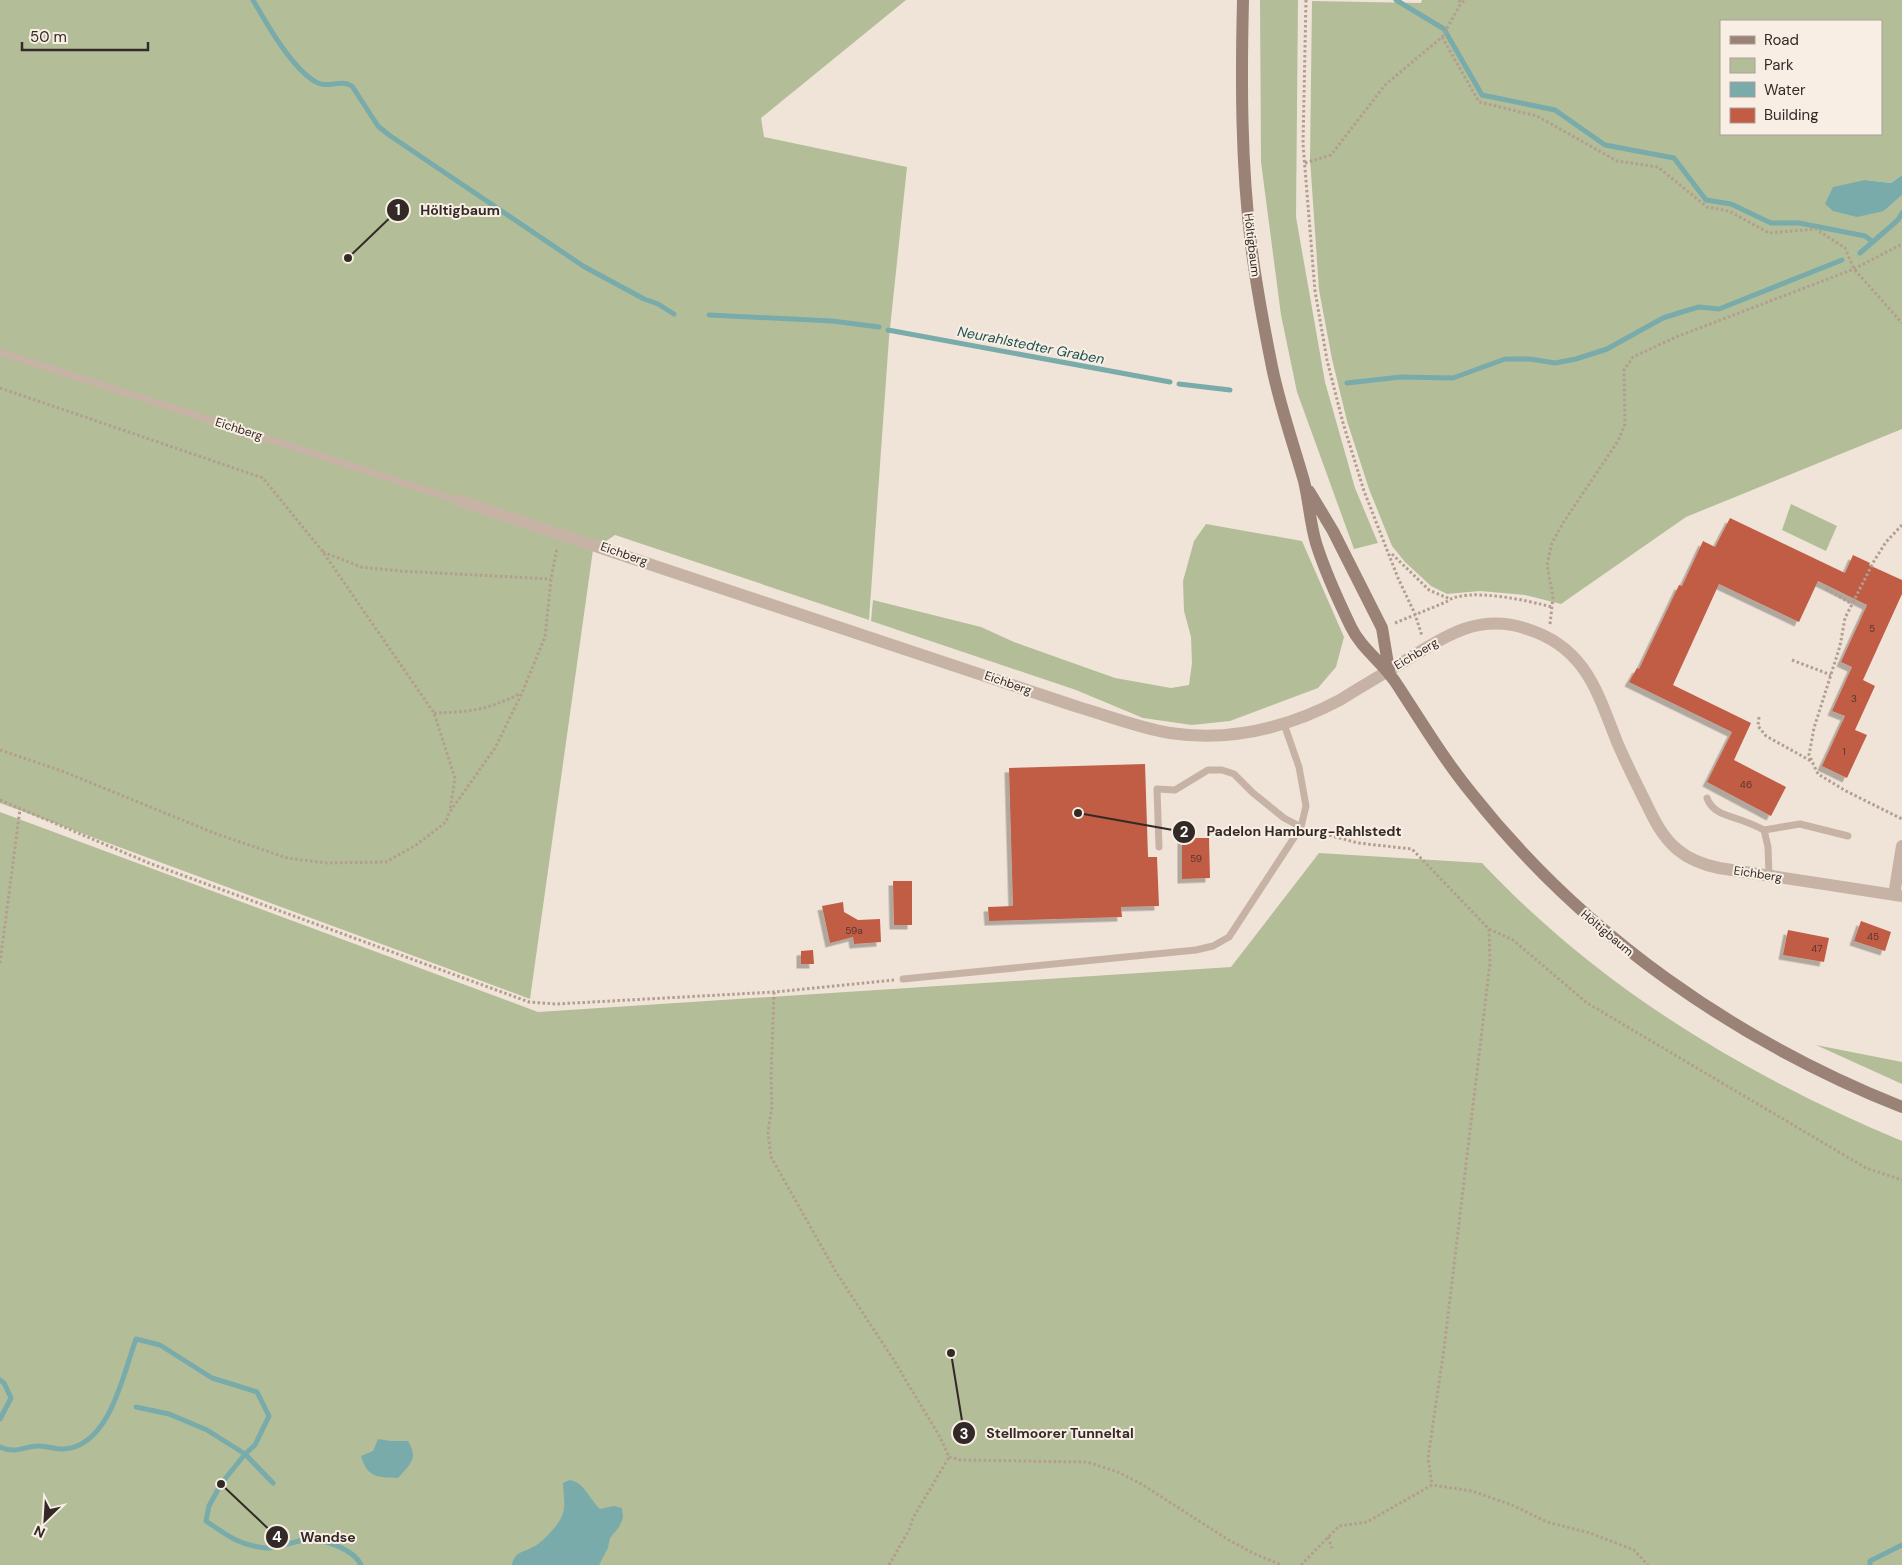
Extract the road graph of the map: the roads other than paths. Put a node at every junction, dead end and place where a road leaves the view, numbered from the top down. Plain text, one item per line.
1 (1243, 0) edge
2 (0, 352) edge
3 (1305, 485) junction
4 (460, 501) joint
5 (1388, 670) junction
6 (1284, 724) junction
7 (1707, 798) dead end
8 (1301, 827) junction
9 (1764, 830) junction
10 (1848, 836) dead end
11 (1902, 846) edge
12 (1158, 847) dead end
13 (1769, 876) junction
14 (1898, 896) edge
15 (903, 979) road end
16 (1902, 1108) edge

1 - 3 main road, Höltigbaum
2 - 4 lane, Eichberg
3 - 5 main road, Höltigbaum
3 - 5 main road, Höltigbaum
4 - 6 street, Eichberg
5 - 6 street, Eichberg
5 - 13 street, Eichberg
5 - 16 main road, Höltigbaum
6 - 8 lane
7 - 9 lane
8 - 12 lane
8 - 15 lane
9 - 10 lane
9 - 13 lane
11 - 14 street
13 - 14 street, Eichberg

